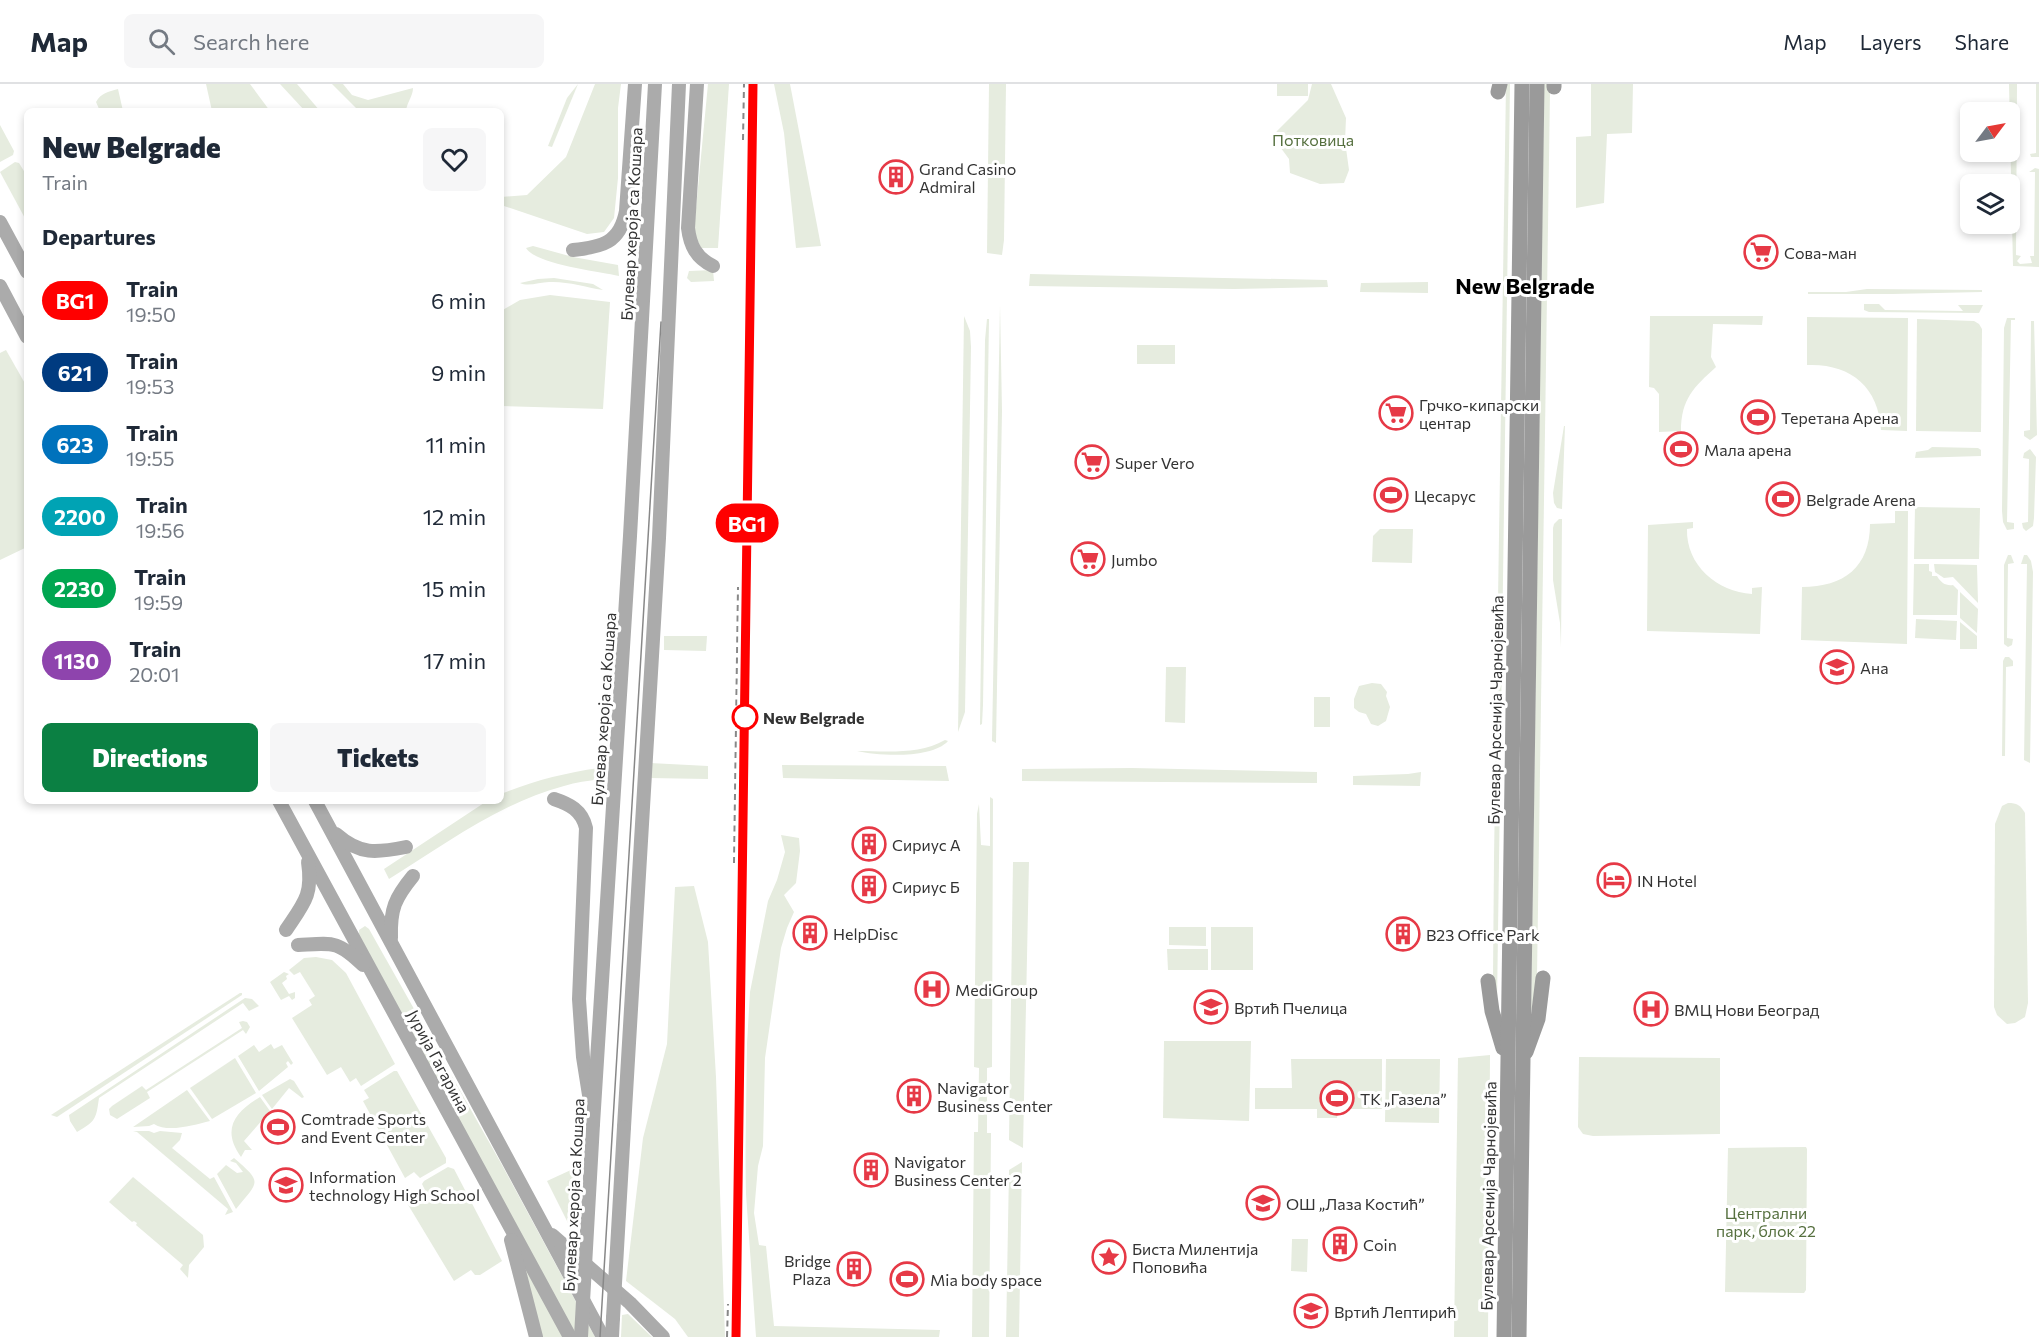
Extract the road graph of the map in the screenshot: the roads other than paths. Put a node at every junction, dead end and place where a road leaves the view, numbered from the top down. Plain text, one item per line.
1 (635, 84) edge
2 (655, 84) edge
3 (679, 84) edge
4 (697, 84) edge
5 (1522, 84) edge
6 (1537, 84) edge
7 (0, 222) edge
8 (573, 250) dead end
9 (24, 266) edge
10 (712, 266) dead end
11 (0, 286) edge
12 (24, 331) edge
13 (554, 799) dead end
14 (281, 804) edge
15 (317, 804) edge
16 (331, 830) junction
17 (406, 847) dead end
18 (306, 851) junction
19 (413, 876) dead end
20 (286, 930) dead end
21 (392, 943) junction
22 (298, 945) dead end
23 (372, 974) junction
24 (1543, 978) dead end
25 (1488, 981) dead end
26 (1515, 1063) junction
27 (593, 1124) junction
28 (504, 1216) junction
29 (543, 1226) junction
30 (536, 1337) edge
31 (570, 1337) edge
32 (581, 1337) edge
33 (603, 1337) edge
34 (612, 1337) edge
35 (663, 1337) edge
36 (1504, 1337) edge
37 (1519, 1337) edge

1 - 8 main road
2 - 27 main road, Булевар хероја са Кошара
3 - 34 main road, bridge
4 - 10 main road
5 - 26 highway, Булевар Арсенија Чарнојевића
6 - 26 highway, Булевар Арсенија Чарнојевића
7 - 9 main road
11 - 12 main road
13 - 27 main road
14 - 18 main road, Јурија Гагарина
15 - 16 main road, Јурија Гагарина
16 - 17 main road
16 - 21 main road, Јурија Гагарина
18 - 20 main road
18 - 23 main road, Јурија Гагарина
19 - 21 main road
21 - 29 main road, Јурија Гагарина
22 - 23 main road
23 - 28 main road, Јурија Гагарина
24 - 26 highway
25 - 26 highway
26 - 36 highway, Булевар Арсенија Чарнојевића
26 - 37 highway, Булевар Арсенија Чарнојевића
27 - 32 main road, Булевар хероја са Кошара, bridge
28 - 30 main road
28 - 31 main road, Јурија Гагарина
29 - 33 main road, Јурија Гагарина
29 - 35 main road

